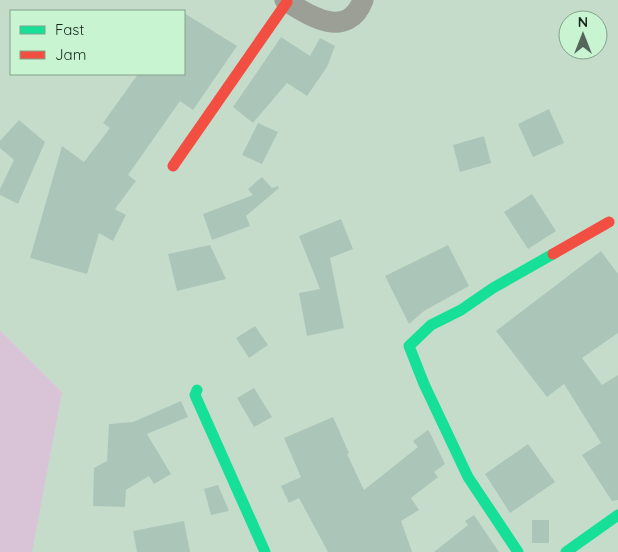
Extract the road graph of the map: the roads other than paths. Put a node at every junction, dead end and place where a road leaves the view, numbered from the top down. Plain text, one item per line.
1 (363, 0) edge
2 (286, 1) edge
3 (173, 166) dead end
4 (610, 222) dead end
5 (197, 390) dead end
6 (618, 515) edge
7 (265, 552) edge
8 (518, 552) edge
9 (566, 552) edge

1 - 2 street
2 - 3 street
4 - 8 street
5 - 7 street
6 - 9 street

